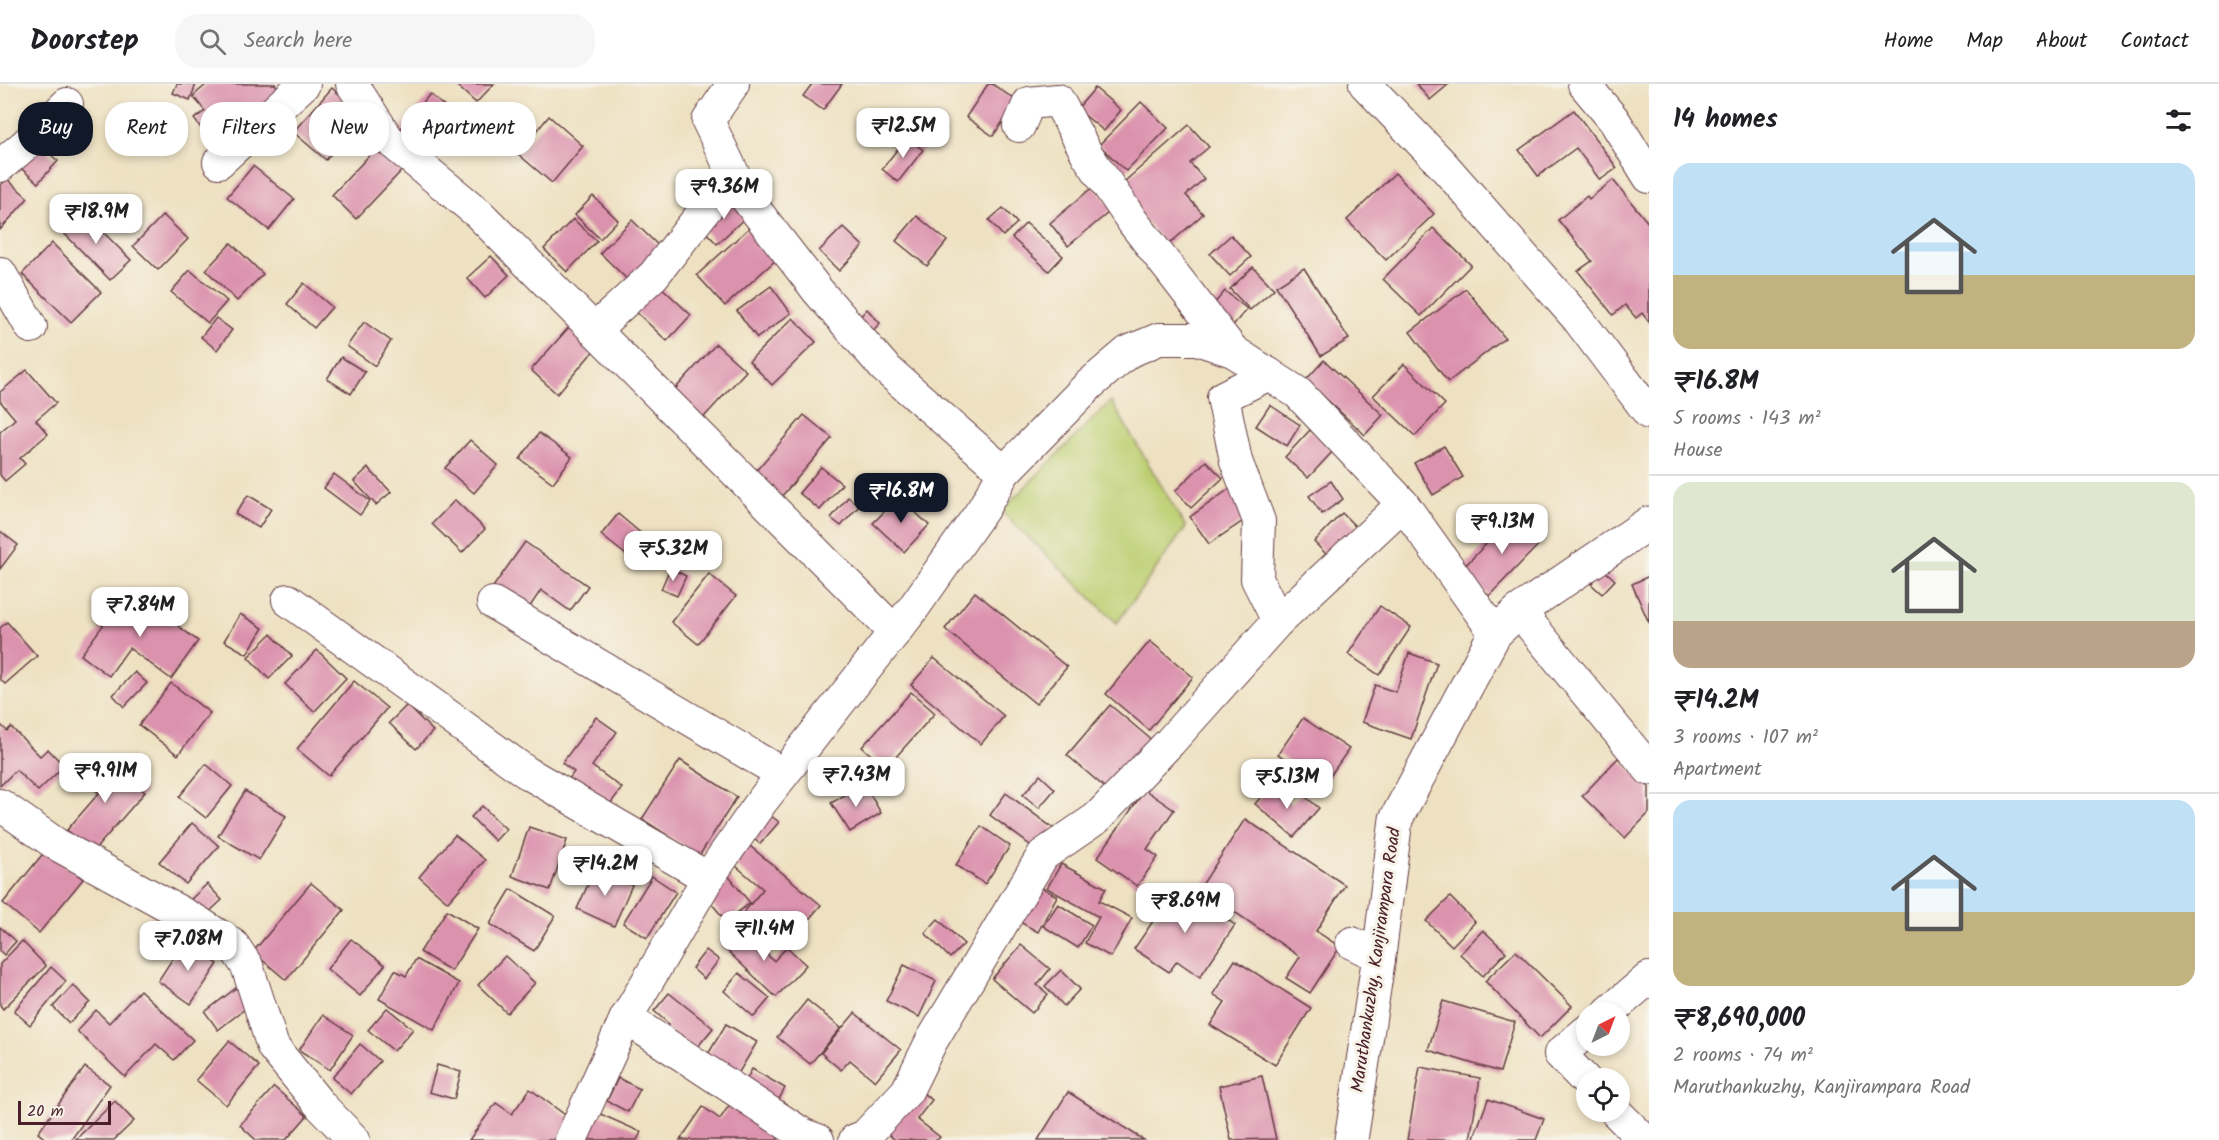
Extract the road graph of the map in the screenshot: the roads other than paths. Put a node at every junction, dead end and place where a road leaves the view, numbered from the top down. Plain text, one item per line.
1 (304, 84) edge
2 (352, 84) edge
3 (733, 84) edge
4 (1365, 84) edge
5 (1584, 84) edge
6 (1019, 126) dead end
7 (18, 151) edge
8 (219, 162) dead end
9 (0, 166) edge
10 (733, 174) junction
11 (1649, 177) edge
12 (0, 273) edge
13 (32, 327) dead end
14 (594, 330) junction
15 (1233, 351) junction
16 (1269, 374) junction
17 (1649, 413) edge
18 (1004, 472) junction
19 (1403, 504) junction
20 (1649, 523) edge
21 (288, 600) dead end
22 (493, 603) dead end
23 (1519, 611) junction
24 (1278, 621) junction
25 (895, 632) junction
26 (1495, 633) junction
27 (1649, 769) edge
28 (783, 774) junction
29 (0, 805) edge
30 (708, 878) junction
31 (1649, 978) edge
32 (1621, 1002) edge
33 (626, 1018) junction
34 (1576, 1040) edge
35 (1576, 1071) edge
36 (1626, 1122) edge
37 (354, 1140) edge
38 (571, 1140) edge
39 (818, 1140) edge
40 (855, 1140) edge
41 (1351, 1140) edge
42 (1644, 1140) edge

1 - 8 street
2 - 14 street
3 - 10 street
4 - 17 street
5 - 11 street
6 - 15 street
7 - 9 street
10 - 14 street
10 - 18 street
12 - 13 street
14 - 25 street
15 - 16 street
15 - 18 street
16 - 19 street
16 - 24 street
18 - 25 street
19 - 24 street
19 - 26 street
20 - 23 main road, Maruthankuzhy, Kanjirampara Road
21 - 30 street
22 - 28 street
23 - 26 main road, Maruthankuzhy, Kanjirampara Road
23 - 27 street
24 - 40 street
25 - 28 street
26 - 41 main road, Maruthankuzhy, Kanjirampara Road
28 - 30 street
29 - 37 street
30 - 33 street
31 - 32 street
33 - 38 street
33 - 39 street
34 - 35 street
36 - 42 street

